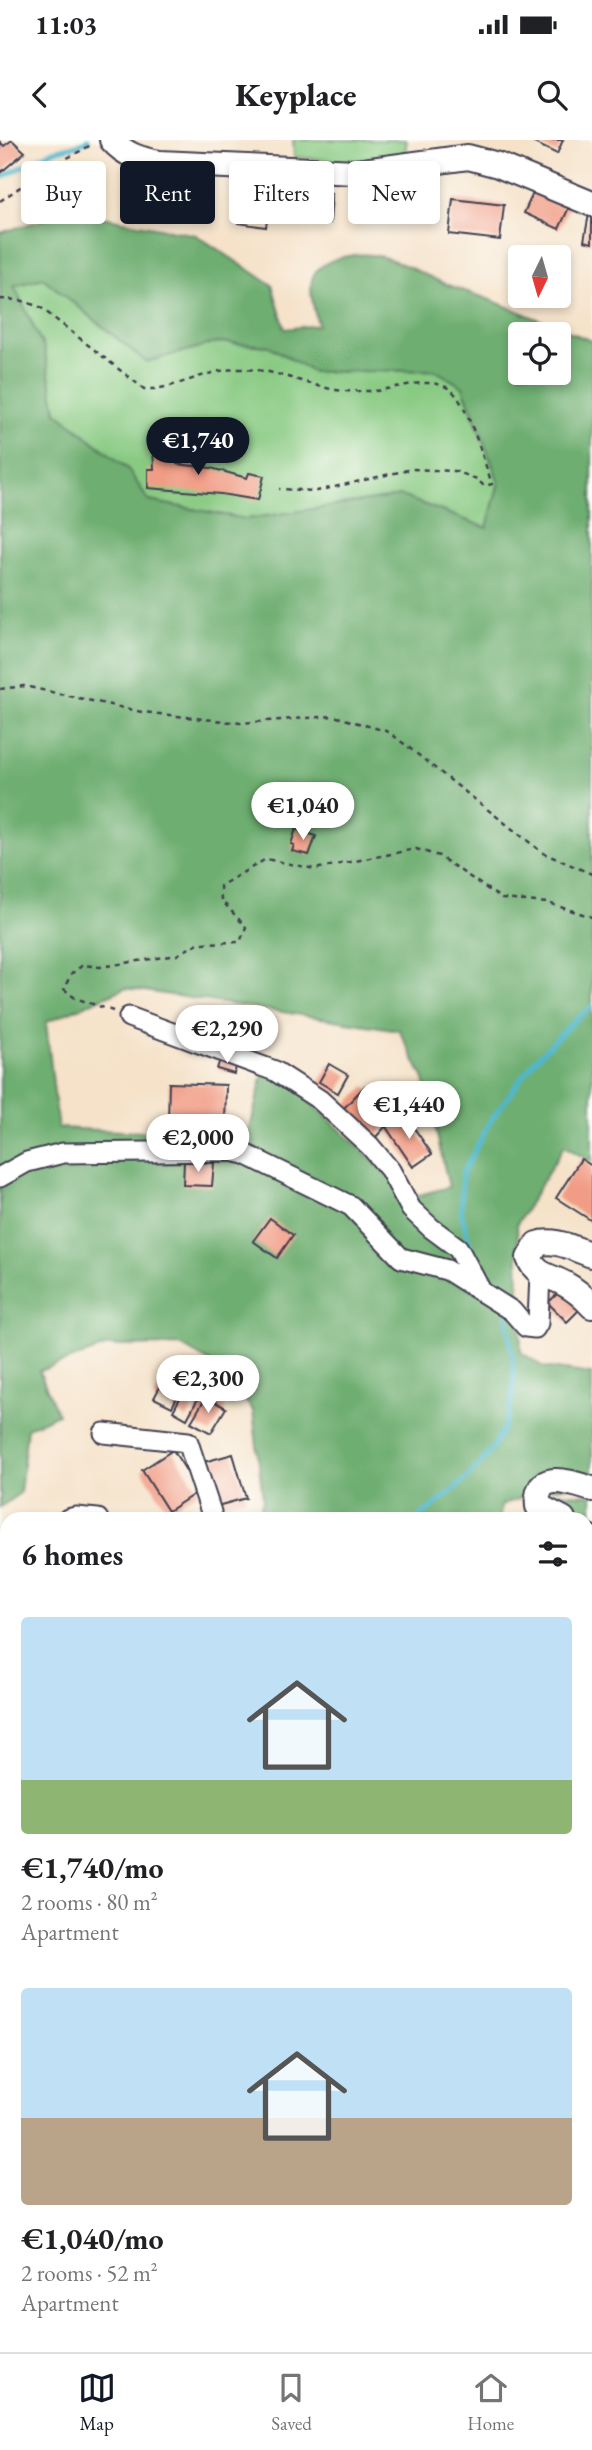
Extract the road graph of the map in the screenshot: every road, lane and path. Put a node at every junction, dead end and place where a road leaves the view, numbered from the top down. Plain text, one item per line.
1 (96, 140) edge
2 (121, 147) edge
3 (0, 201) edge
4 (592, 204) edge
5 (0, 299) edge
6 (279, 489) dead end
7 (0, 689) edge
8 (592, 874) edge
9 (592, 917) edge
10 (129, 1017) joint
11 (0, 1177) edge
12 (592, 1255) edge
13 (540, 1273) junction
14 (496, 1300) junction
15 (592, 1306) edge
16 (104, 1433) dead end
17 (592, 1489) edge
18 (212, 1512) edge
19 (550, 1512) edge

1 - 3 path
2 - 4 street
5 - 6 path
7 - 8 path
9 - 10 path
10 - 14 street
11 - 14 street
12 - 13 street
13 - 14 street
13 - 15 street
16 - 18 street
17 - 19 street

